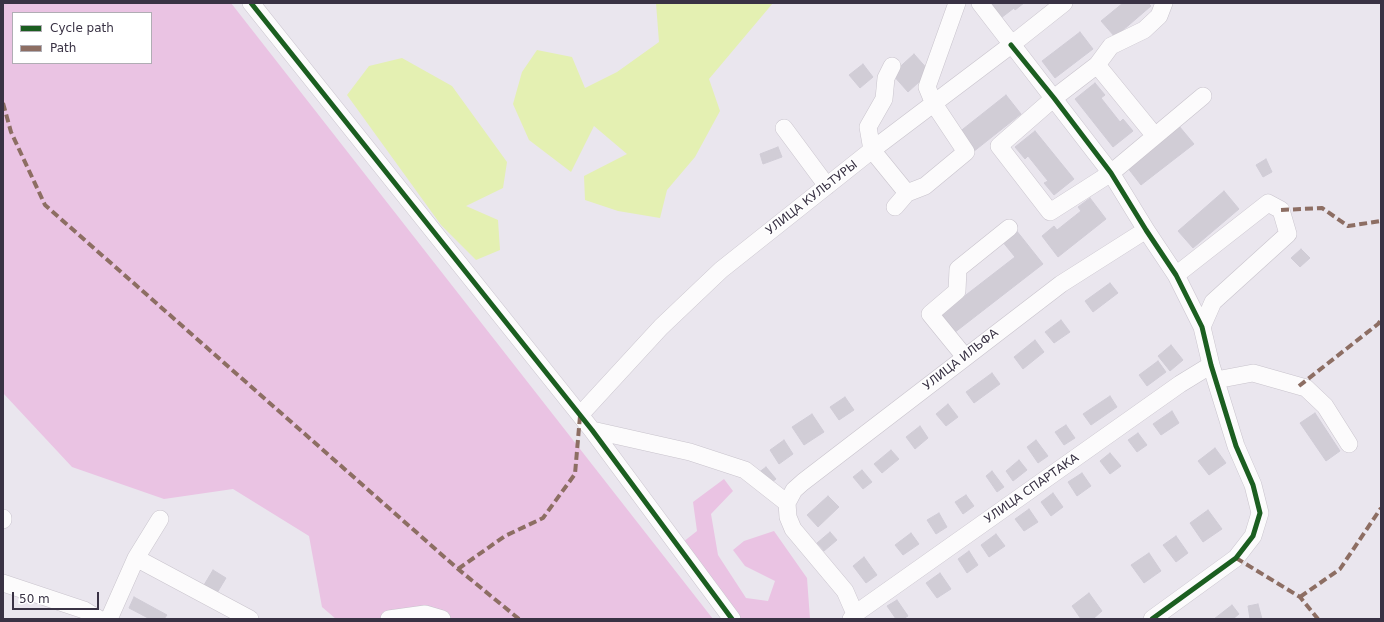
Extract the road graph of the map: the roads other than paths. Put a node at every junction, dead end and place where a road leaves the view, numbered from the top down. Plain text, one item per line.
1 (251, 3) edge
2 (957, 3) edge
3 (980, 3) edge
4 (1064, 3) edge
5 (1164, 3) edge
6 (1011, 45) junction
7 (1097, 65) junction
8 (892, 66) dead end
9 (1203, 96) dead end
10 (1054, 98) junction
11 (934, 104) junction
12 (784, 128) dead end
13 (1155, 136) junction
14 (872, 150) junction
15 (1111, 173) junction
16 (827, 186) junction
17 (908, 193) junction
18 (895, 207) dead end
19 (1009, 228) dead end
20 (1146, 230) junction
21 (1176, 275) junction
22 (1202, 327) junction
23 (965, 358) junction
24 (1214, 373) junction
25 (580, 415) junction
26 (592, 430) junction
27 (1349, 444) dead end
28 (787, 503) junction
29 (160, 519) dead end
30 (136, 558) junction
31 (3, 583) edge
32 (240, 617) edge
33 (853, 617) edge
34 (99, 619) edge
35 (109, 619) edge
36 (389, 619) edge
37 (442, 619) edge
38 (732, 619) edge
39 (1152, 619) edge

1 - 25 street
2 - 11 street
3 - 6 street
4 - 6 street, УЛИЦА КУЛЬТУРЫ
5 - 7 street
6 - 10 street
6 - 11 street, УЛИЦА КУЛЬТУРЫ
7 - 10 street
7 - 13 street
8 - 14 street
9 - 13 street
10 - 15 street
10 - 15 street
11 - 14 street, УЛИЦА КУЛЬТУРЫ
11 - 17 street
12 - 16 street
13 - 15 street
14 - 16 street, УЛИЦА КУЛЬТУРЫ
14 - 17 street
15 - 20 street
16 - 25 street, УЛИЦА КУЛЬТУРЫ
17 - 18 street
19 - 23 street
20 - 21 street
20 - 23 street, УЛИЦА ИЛЬФА
21 - 22 street
21 - 22 street
22 - 24 street
23 - 28 street, УЛИЦА ИЛЬФА
24 - 27 street
24 - 33 street, УЛИЦА СПАРТАКА
24 - 39 street
25 - 26 street
26 - 28 street
26 - 38 street
28 - 33 street
29 - 30 street
30 - 32 street
30 - 35 street
31 - 34 street
36 - 37 street

